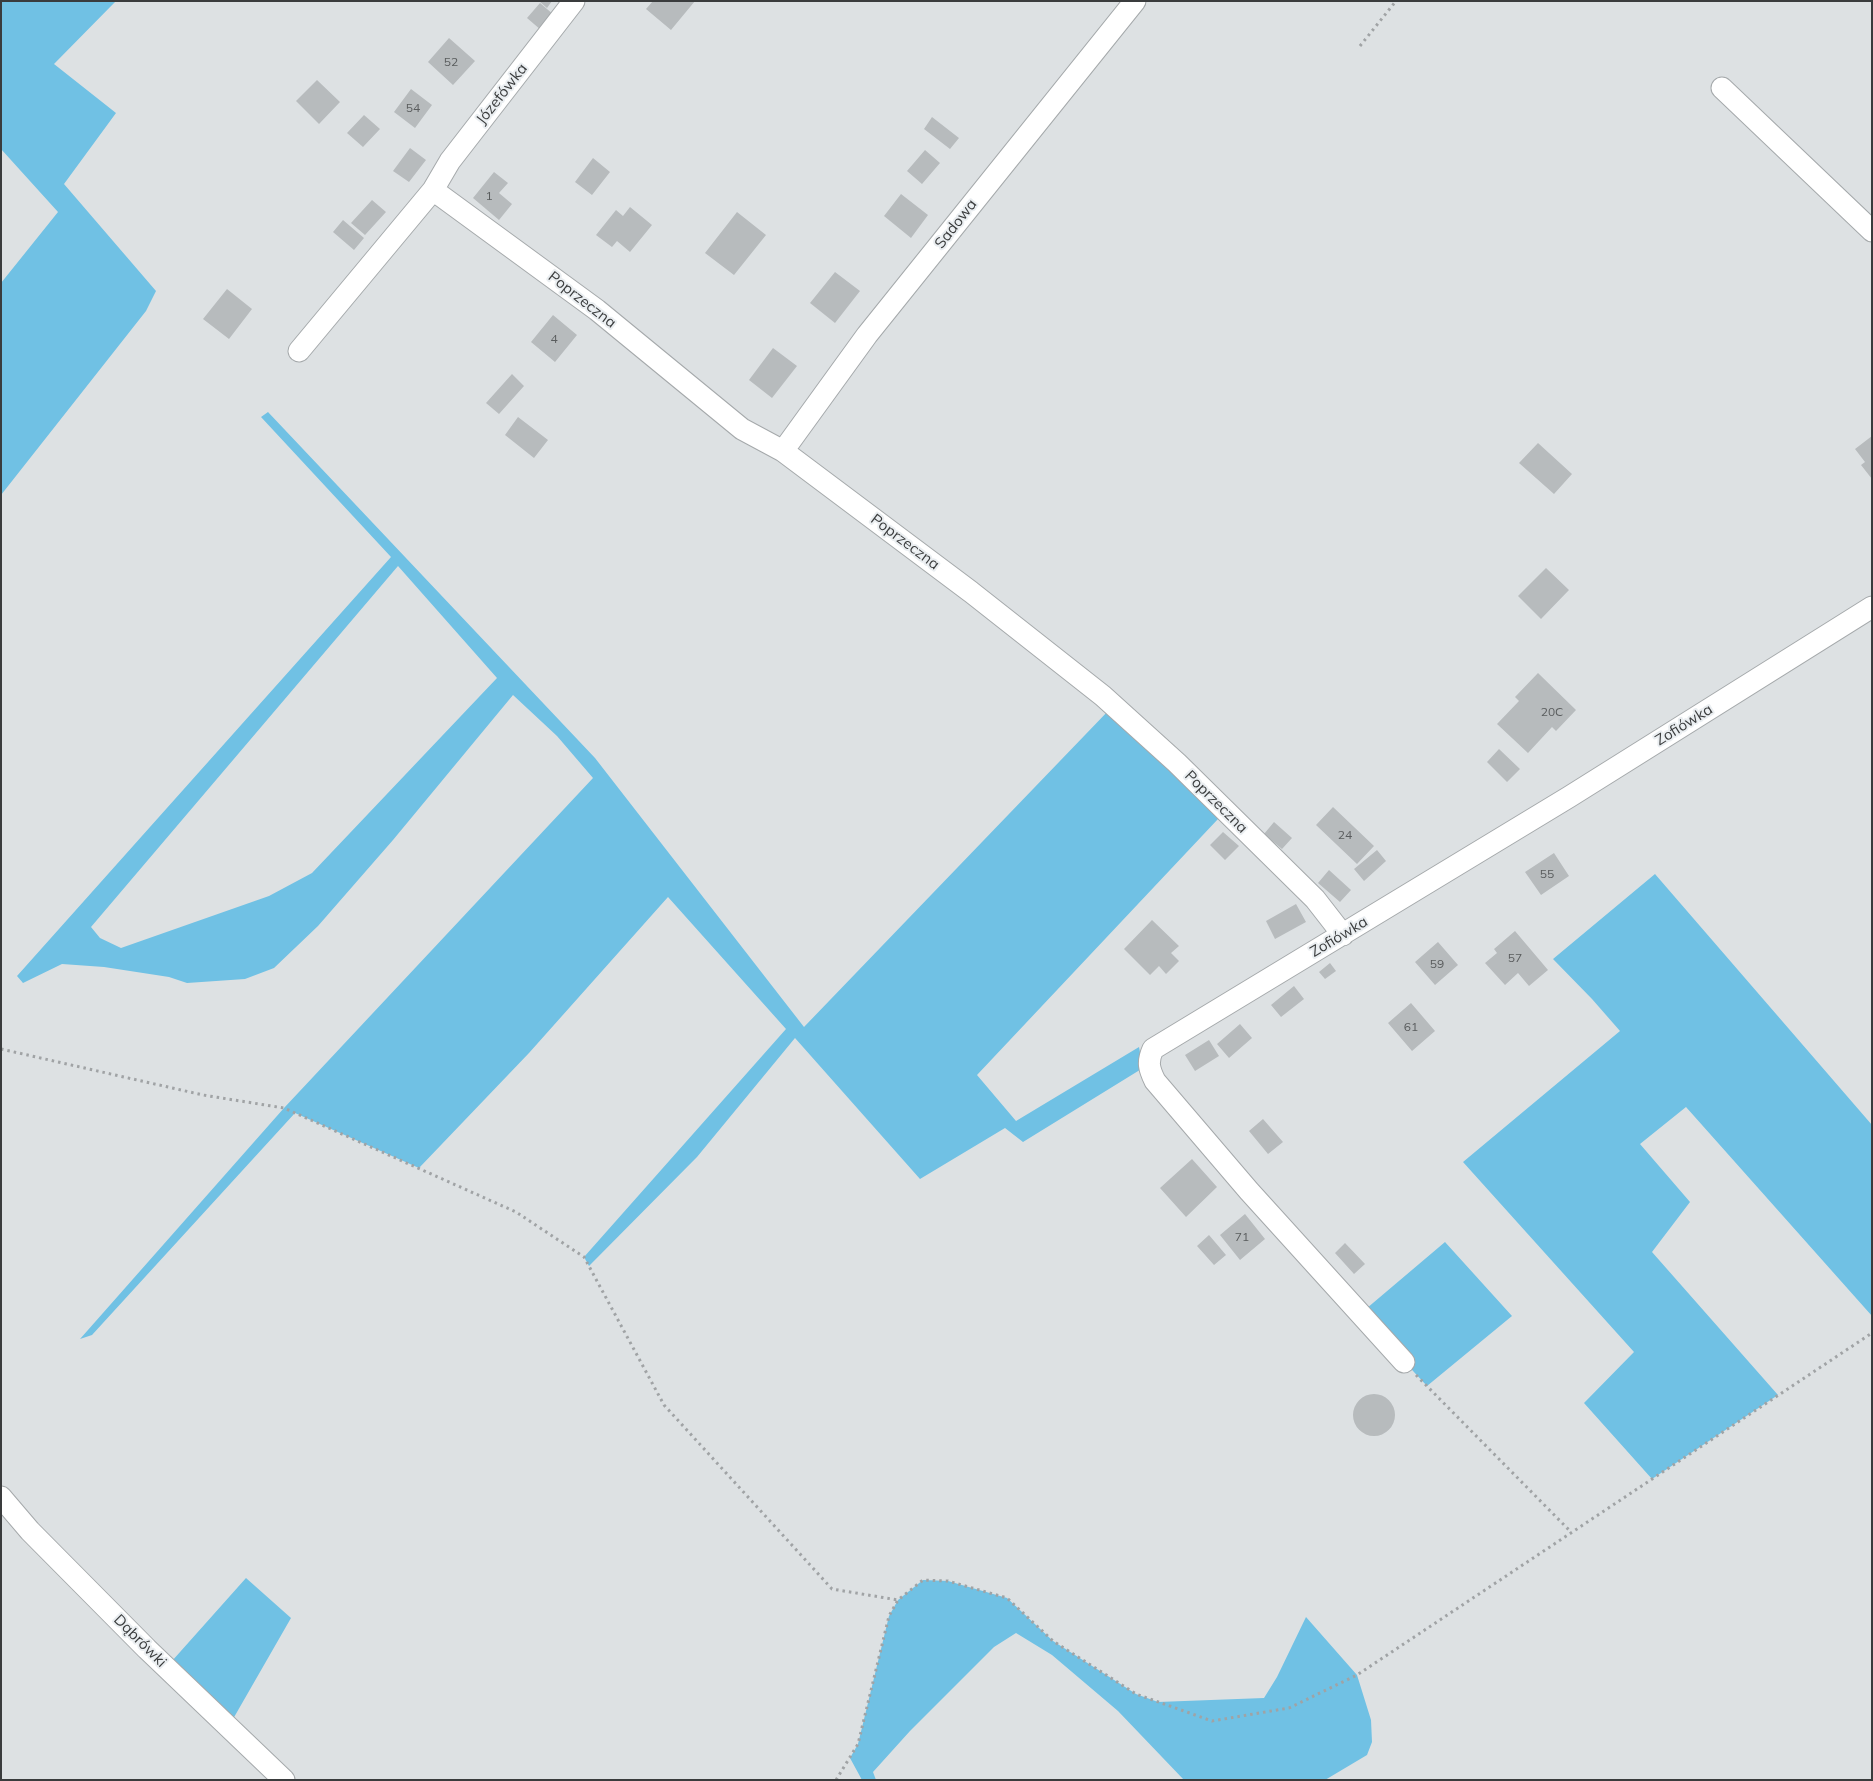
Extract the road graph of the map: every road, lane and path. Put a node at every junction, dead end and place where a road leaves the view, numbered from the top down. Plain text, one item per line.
1 (574, 1) edge
2 (1135, 1) edge
3 (1396, 1) edge
4 (1360, 46) dead end
5 (1722, 88) dead end
6 (434, 190) junction
7 (1872, 231) edge
8 (299, 351) dead end
9 (782, 451) junction
10 (1872, 607) edge
11 (1343, 934) junction
12 (1, 1049) edge
13 (1872, 1332) edge
14 (1404, 1362) joint
15 (1, 1498) edge
16 (1571, 1532) junction
17 (898, 1600) junction
18 (284, 1780) edge
19 (836, 1780) edge

1 - 6 street, Józefówka
2 - 9 street, Sadowa
3 - 4 path
5 - 7 street
6 - 8 street, Józefówka
6 - 9 street, Poprzeczna
9 - 11 street, Poprzeczna
10 - 11 street, Zofiówka
11 - 14 street, Zofiówka
12 - 17 path
13 - 16 path
14 - 16 path
15 - 18 street, Dąbrówki
16 - 17 path
17 - 19 path

